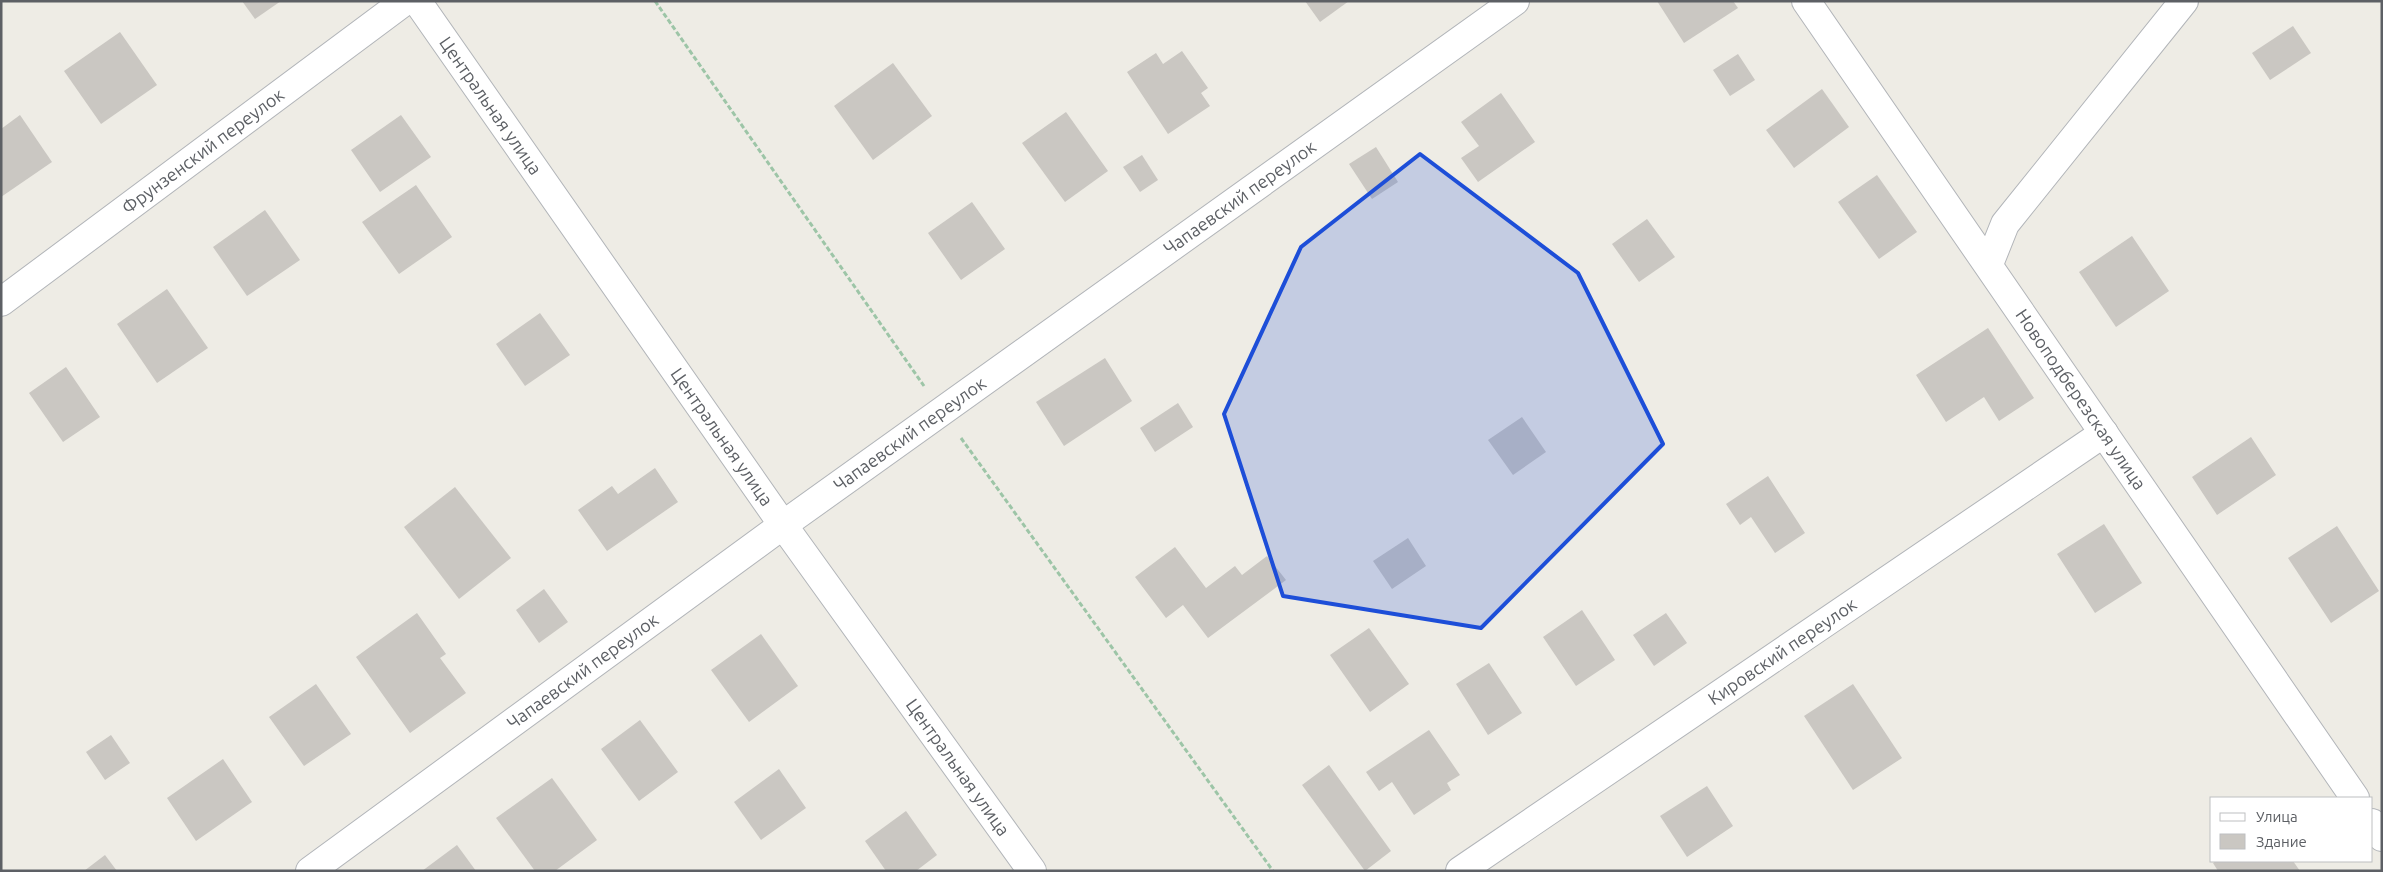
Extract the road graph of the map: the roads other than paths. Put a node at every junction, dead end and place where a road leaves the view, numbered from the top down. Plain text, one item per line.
1 (405, 1) edge
2 (417, 1) edge
3 (1515, 1) edge
4 (1806, 1) edge
5 (2184, 1) edge
6 (1989, 264) junction
7 (1, 302) edge
8 (2104, 433) junction
9 (783, 525) junction
10 (2354, 797) edge
11 (2373, 824) edge
12 (2382, 837) edge
13 (310, 871) edge
14 (1032, 871) edge
15 (1460, 871) edge

1 - 7 street, Фрунзенский переулок
2 - 9 street, Центральная улица
3 - 9 street, Чапаевский переулок
4 - 6 street, Новоподберезская улица
5 - 6 street
6 - 8 street, Новоподберезская улица
8 - 10 street, Новоподберезская улица
8 - 15 street, Кировский переулок
9 - 13 street, Чапаевский переулок
9 - 14 street, Центральная улица
11 - 12 street

